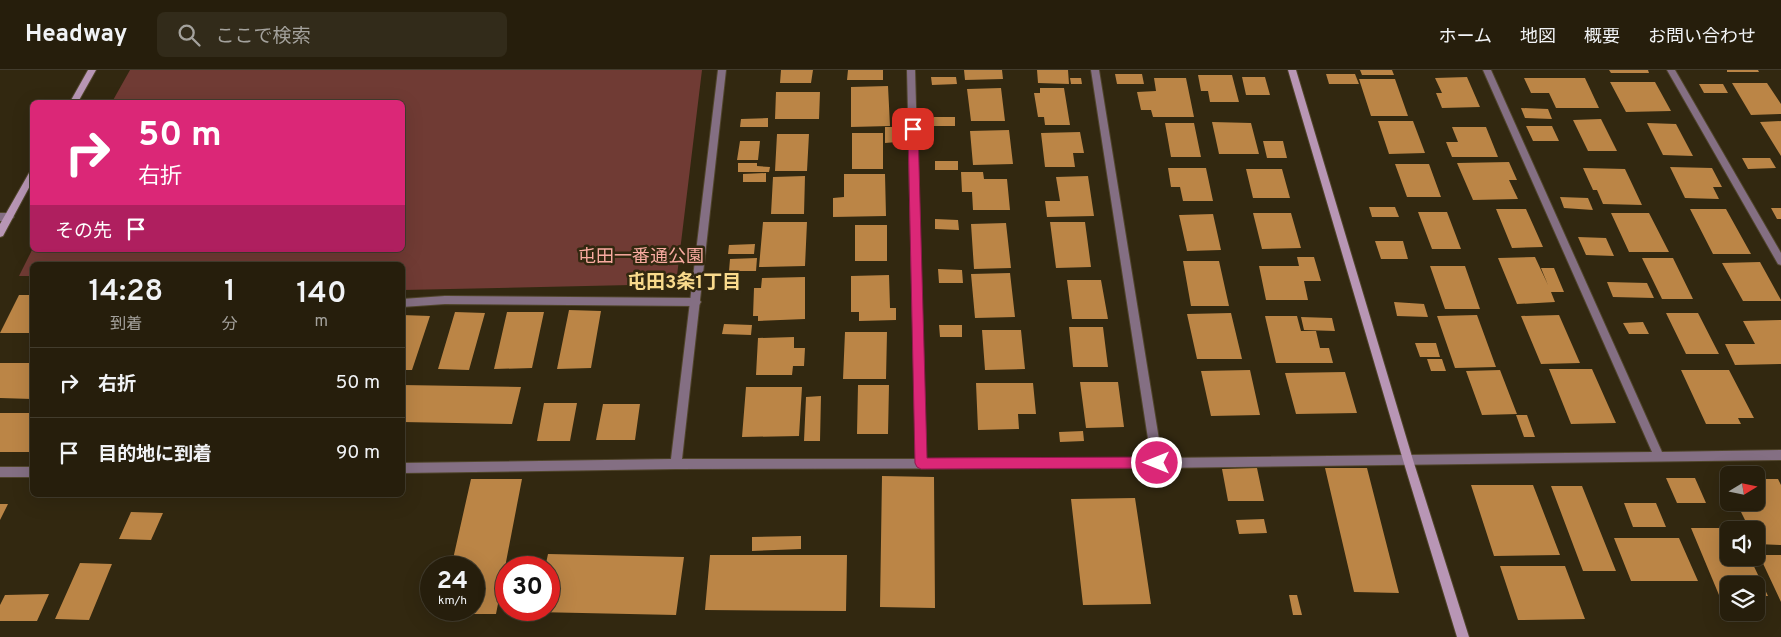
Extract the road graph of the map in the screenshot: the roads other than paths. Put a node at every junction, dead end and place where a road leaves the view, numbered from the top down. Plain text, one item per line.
1 (92, 70) edge
2 (722, 70) edge
3 (912, 70) edge
4 (1095, 70) edge
5 (1292, 70) edge
6 (1487, 70) edge
7 (1671, 70) edge
8 (75, 100) edge
9 (30, 178) edge
10 (4, 217) edge
11 (0, 232) edge
12 (1781, 261) edge
13 (696, 302) junction
14 (405, 303) edge
15 (1781, 455) edge
16 (1659, 456) junction
17 (1408, 460) junction
18 (921, 463) junction
19 (1157, 463) junction
20 (676, 464) junction
21 (405, 468) edge
22 (0, 472) edge
23 (30, 472) edge
24 (1463, 637) edge

1 - 8 street
2 - 13 street
3 - 18 street
4 - 19 street
5 - 17 street
6 - 16 street
7 - 12 street
9 - 10 street
10 - 11 street
13 - 14 street
13 - 20 street
15 - 16 street
16 - 17 street
17 - 19 street
17 - 24 street
18 - 19 street
18 - 20 street
20 - 21 street
22 - 23 street

